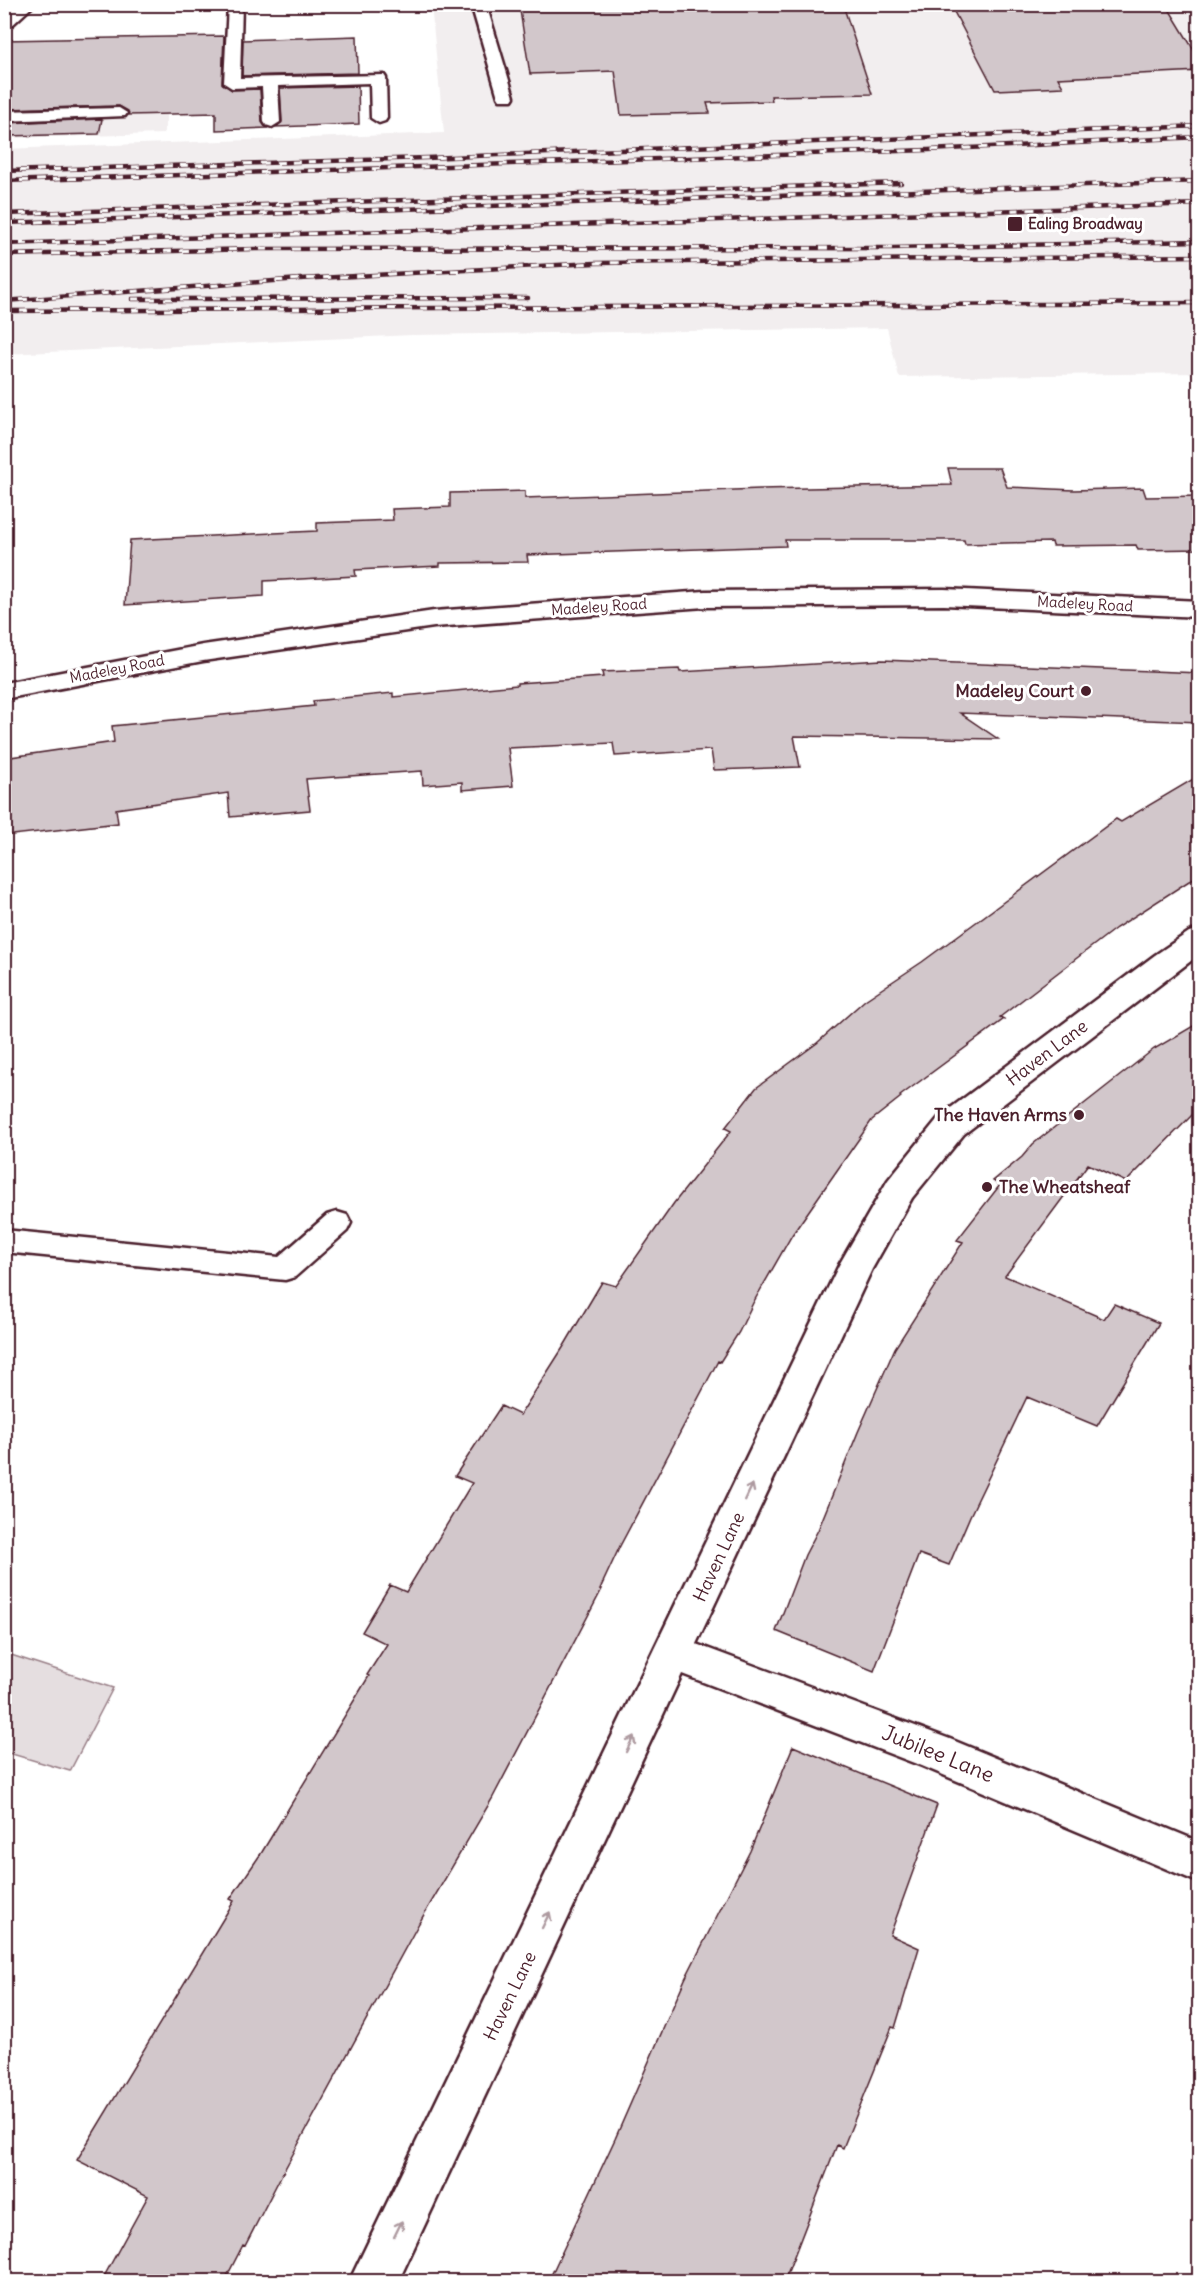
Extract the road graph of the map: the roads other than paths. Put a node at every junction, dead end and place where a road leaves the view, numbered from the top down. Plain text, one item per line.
1 (28, 4) edge
2 (235, 4) edge
3 (478, 4) edge
4 (4, 25) edge
5 (270, 82) junction
6 (506, 97) dead end
7 (119, 113) dead end
8 (4, 116) edge
9 (379, 118) dead end
10 (272, 122) dead end
11 (1200, 609) edge
12 (4, 691) edge
13 (1200, 939) edge
14 (337, 1223) dead end
15 (4, 1241) edge
16 (673, 1653) junction
17 (1200, 1863) edge
18 (373, 2282) edge

1 - 4 lane
2 - 5 lane
3 - 6 lane
5 - 9 lane
5 - 10 lane
7 - 8 lane
11 - 12 street, Madeley Road
16 -> 13 street, Haven Lane
14 - 15 lane
16 - 17 street, Jubilee Lane
18 -> 16 street, Haven Lane

